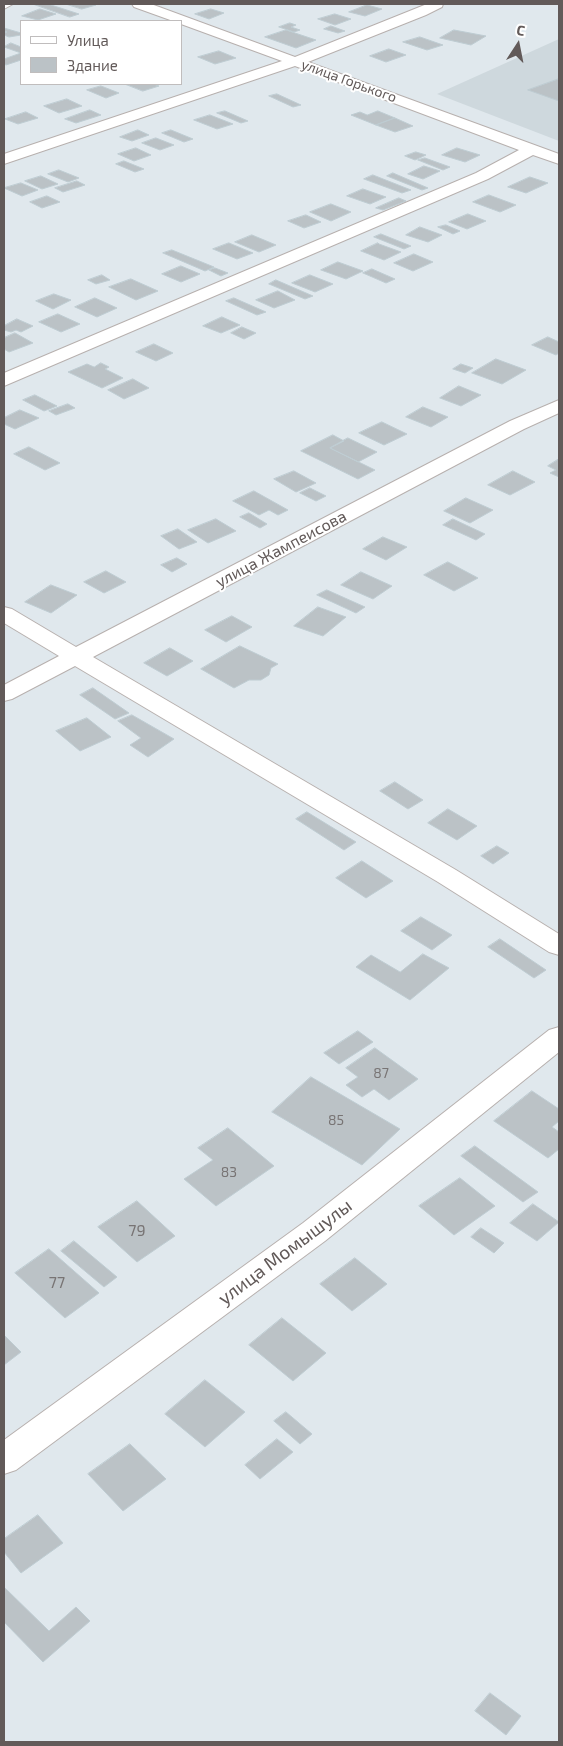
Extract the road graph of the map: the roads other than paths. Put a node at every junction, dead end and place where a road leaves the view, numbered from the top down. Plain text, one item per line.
1 (139, 4) edge
2 (436, 4) edge
3 (297, 61) junction
4 (532, 149) junction
5 (4, 159) edge
6 (559, 159) edge
7 (4, 380) edge
8 (559, 406) edge
9 (4, 614) edge
10 (74, 657) junction
11 (4, 694) edge
12 (559, 946) edge
13 (559, 1037) edge
14 (4, 1459) edge

1 - 3 street, улица Горького
2 - 3 street
3 - 4 street, улица Горького
3 - 5 street
4 - 6 street, улица Горького
4 - 7 street
8 - 10 street, улица Жампеисова
9 - 10 street
10 - 11 street, улица Жампеисова
10 - 12 street
13 - 14 street, улица Момышулы

